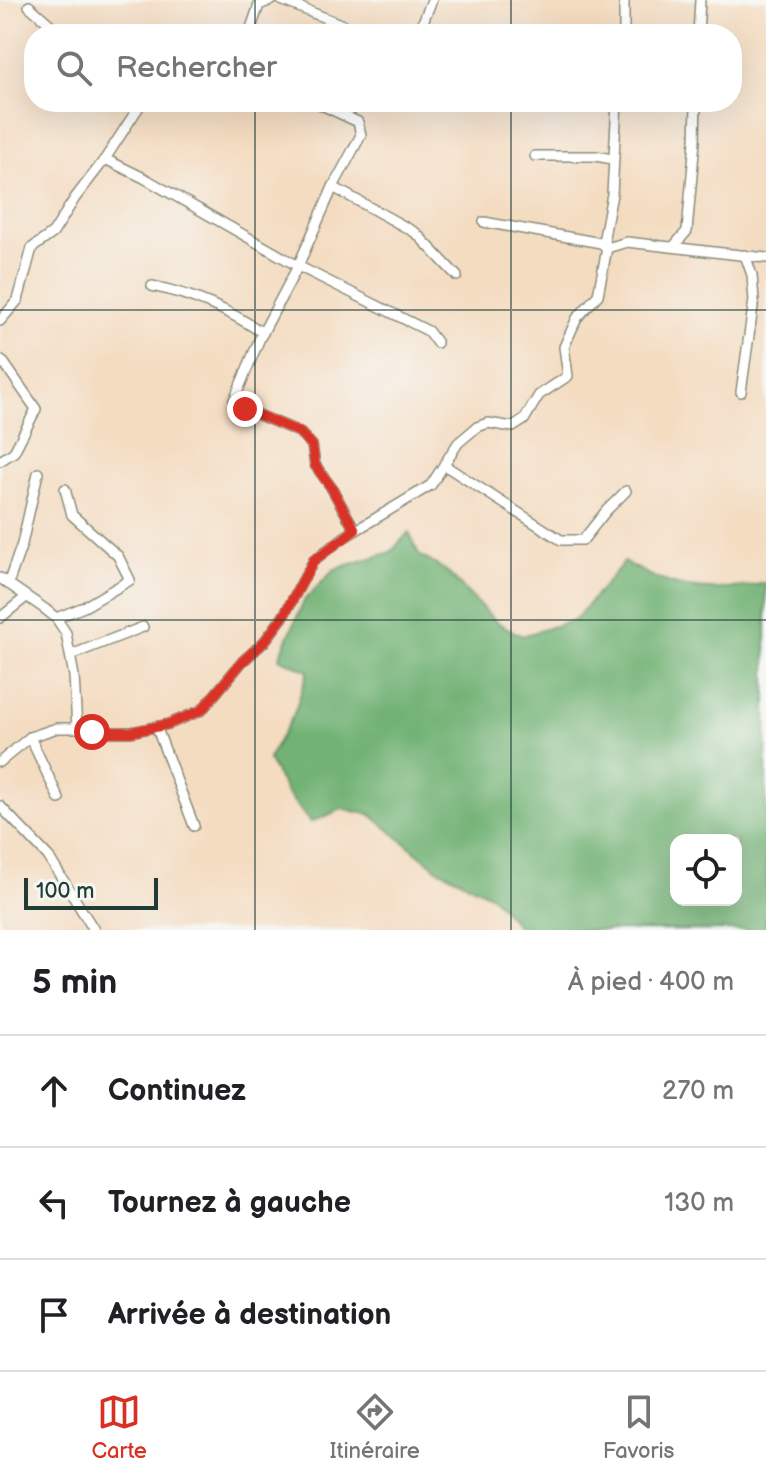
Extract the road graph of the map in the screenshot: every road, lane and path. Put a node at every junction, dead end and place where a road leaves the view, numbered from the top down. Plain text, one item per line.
1 (272, 0) edge
2 (281, 0) edge
3 (432, 0) edge
4 (624, 0) edge
5 (700, 0) edge
6 (260, 3) edge
7 (29, 6) dead end
8 (50, 24) edge
9 (253, 24) edge
10 (340, 24) edge
11 (422, 24) edge
12 (624, 24) edge
13 (699, 24) edge
14 (134, 112) edge
15 (336, 112) edge
16 (616, 112) edge
17 (696, 112) edge
18 (535, 156) dead end
19 (105, 159) junction
20 (612, 159) junction
21 (333, 187) junction
22 (484, 222) dead end
23 (674, 246) junction
24 (607, 248) junction
25 (745, 255) junction
26 (766, 258) edge
27 (298, 266) junction
28 (457, 276) dead end
29 (152, 286) dead end
30 (0, 321) edge
31 (263, 333) junction
32 (437, 343) dead end
33 (0, 360) edge
34 (741, 392) dead end
35 (0, 461) edge
36 (444, 465) junction
37 (38, 473) dead end
38 (65, 489) dead end
39 (626, 491) dead end
40 (355, 530) junction
41 (4, 581) edge
42 (26, 597) junction
43 (0, 618) edge
44 (56, 618) junction
45 (143, 627) dead end
46 (71, 655) junction
47 (156, 726) junction
48 (77, 728) junction
49 (30, 737) junction
50 (0, 762) edge
51 (59, 799) dead end
52 (0, 806) edge
53 (194, 826) dead end
54 (94, 930) edge

1 - 6 street
2 - 10 street
3 - 11 street
4 - 12 street
5 - 13 street
6 - 9 street
7 - 8 street
14 - 19 street
15 - 21 street
16 - 20 street
17 - 23 street
18 - 20 street
19 - 27 street
19 - 30 street
20 - 24 street
21 - 27 street
21 - 28 street
22 - 24 street
23 - 24 street
23 - 25 street
24 - 36 street
25 - 26 street
25 - 34 street
27 - 31 street
27 - 32 street
29 - 31 street
31 - 40 street
33 - 35 street
36 - 39 street
36 - 40 street
37 - 41 street
38 - 44 street
40 - 47 street
41 - 42 street
42 - 43 street
42 - 44 street
44 - 46 street
45 - 46 street
46 - 48 street
47 - 48 street
47 - 53 street
48 - 49 street
49 - 50 street
49 - 51 street
52 - 54 street

